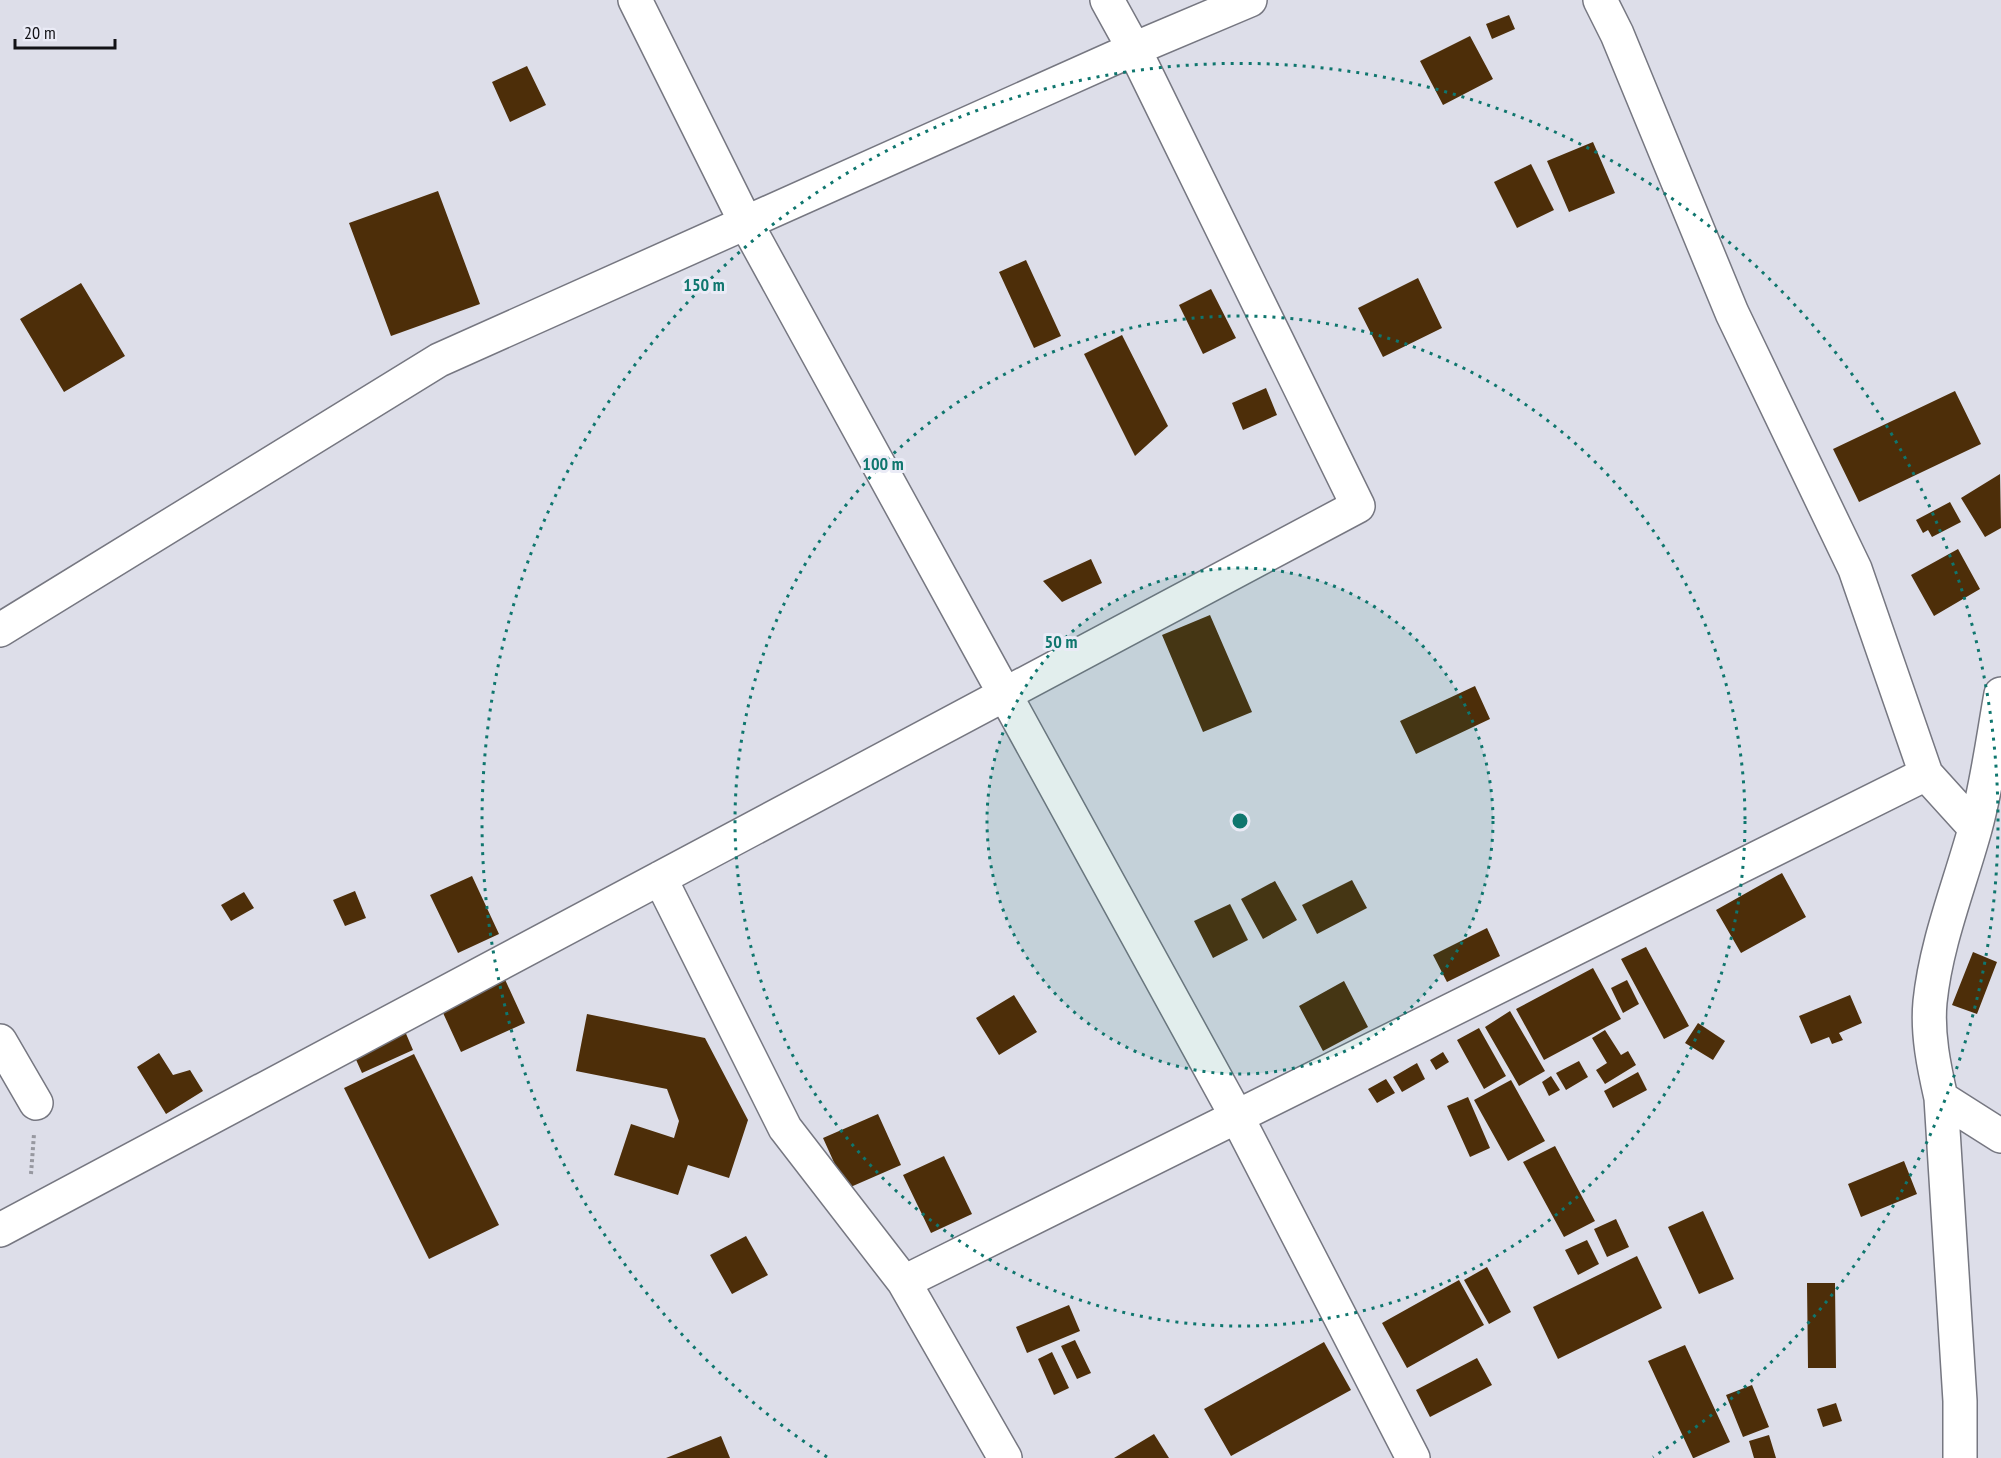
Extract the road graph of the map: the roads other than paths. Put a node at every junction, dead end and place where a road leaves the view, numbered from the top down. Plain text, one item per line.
1 (635, 0) edge
2 (1107, 0) edge
3 (1250, 0) edge
4 (1607, 3) edge
5 (1134, 49) junction
6 (746, 223) junction
7 (0, 630) edge
8 (1005, 694) junction
9 (2001, 694) edge
10 (1926, 774) junction
11 (1975, 828) junction
12 (660, 878) junction
13 (0, 1041) edge
14 (1941, 1098) junction
15 (36, 1103) road end
16 (1237, 1117) junction
17 (2001, 1136) edge
18 (0, 1230) edge
19 (904, 1282) junction
20 (1005, 1458) edge
21 (1413, 1458) edge
22 (1960, 1458) edge

1 - 6 street
2 - 5 street
3 - 5 street
4 - 10 street
5 - 6 street
5 - 8 street
6 - 7 street
6 - 8 street
8 - 12 street
8 - 16 street
9 - 11 street
10 - 11 street
10 - 16 street
11 - 14 street
12 - 18 street
12 - 19 street
13 - 15 street
14 - 17 street
14 - 22 street
16 - 19 street
16 - 21 street
19 - 20 street

